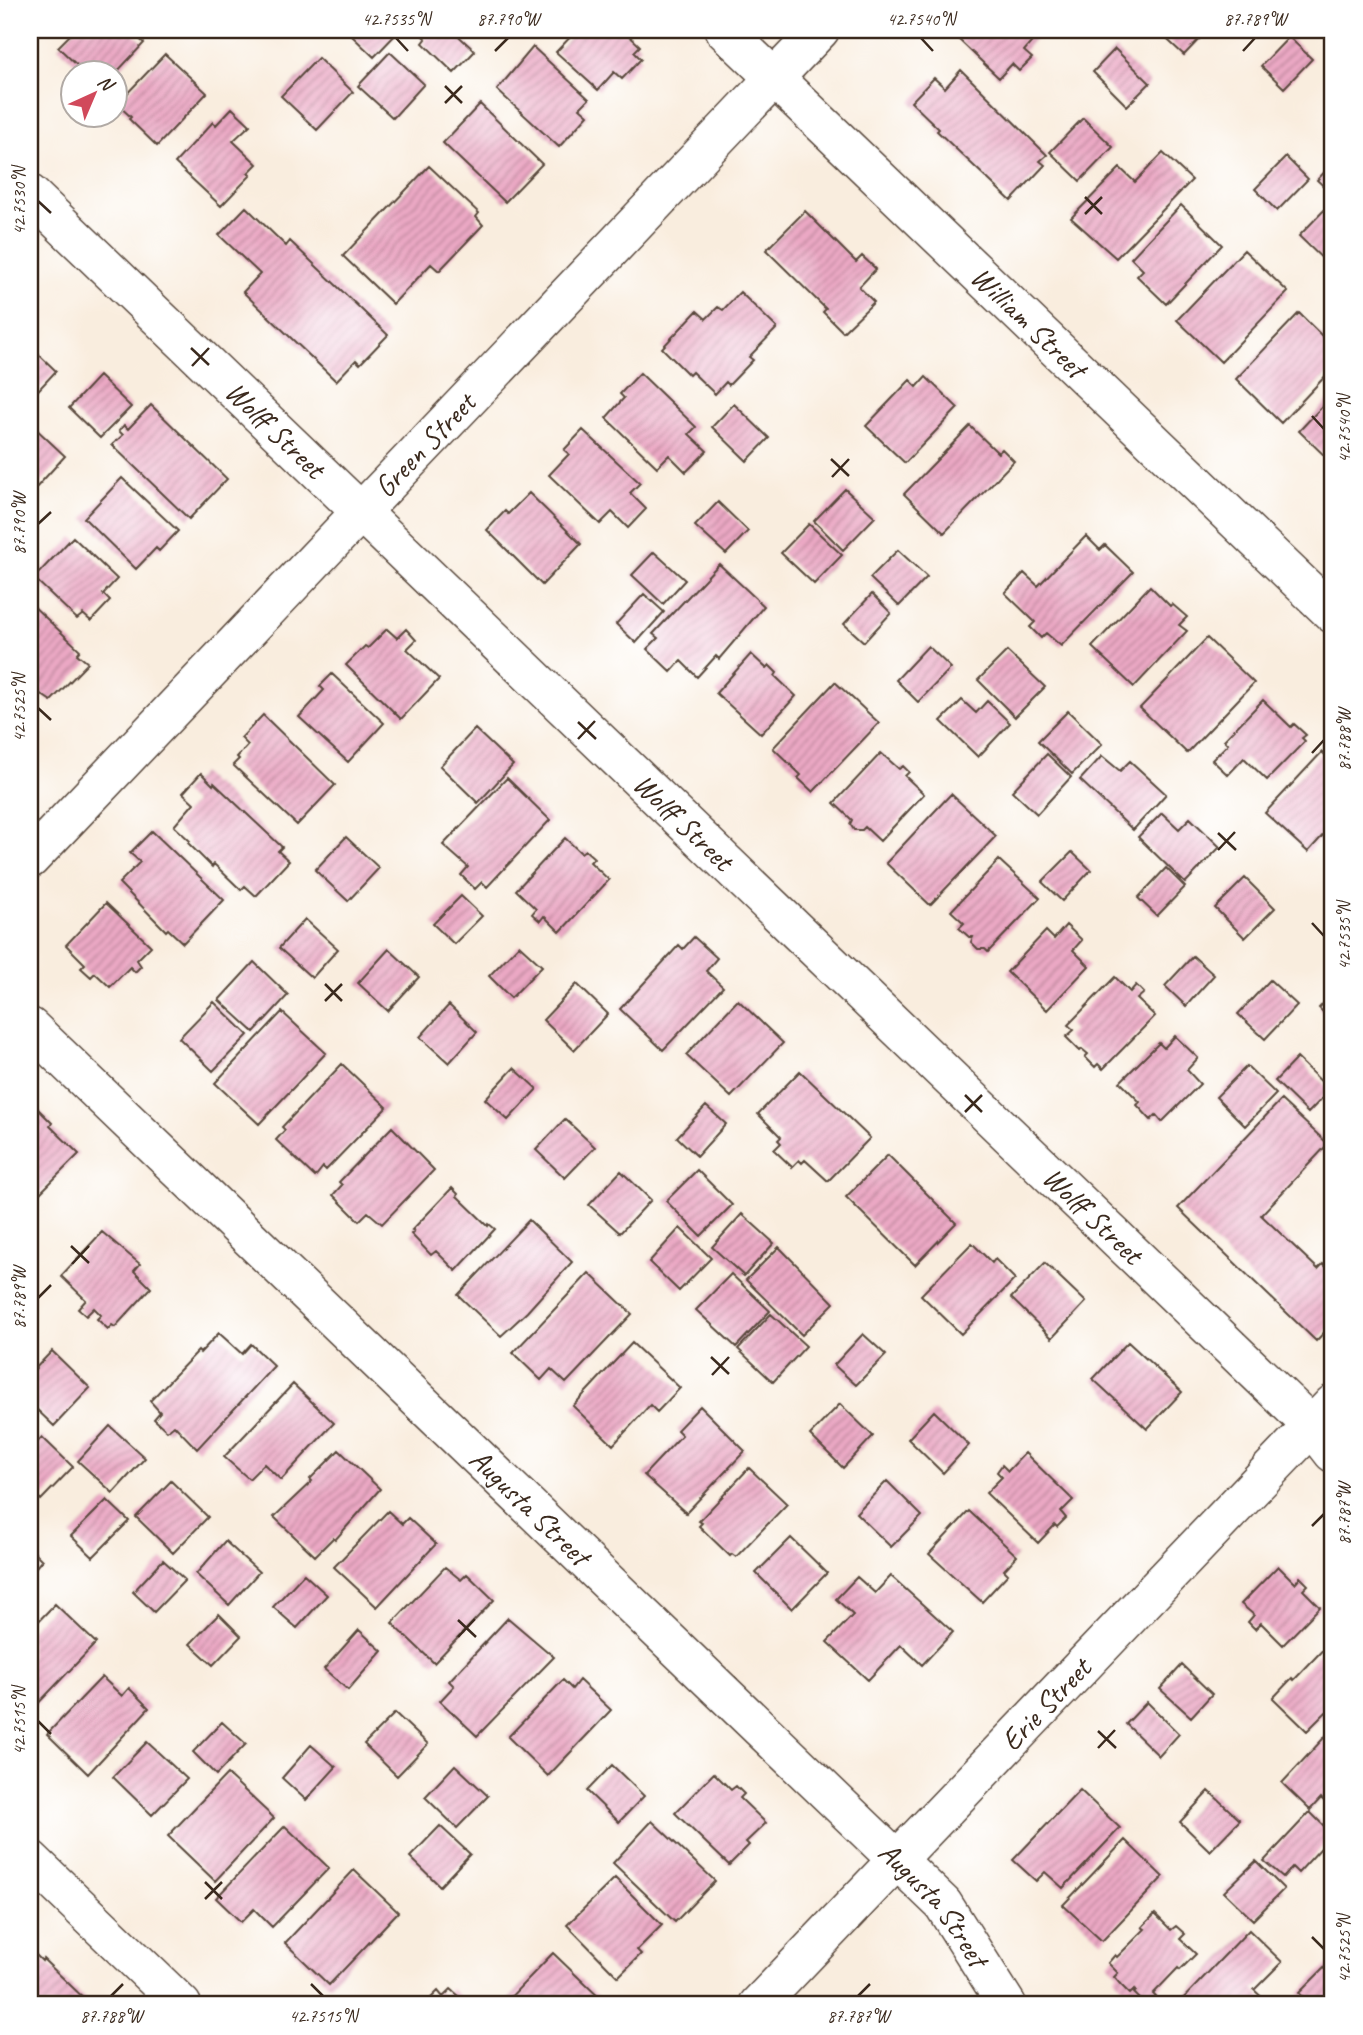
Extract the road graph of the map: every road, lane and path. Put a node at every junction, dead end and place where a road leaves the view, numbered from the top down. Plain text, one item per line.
1 (724, 30) edge
2 (820, 30) edge
3 (774, 78) junction
4 (30, 194) edge
5 (360, 512) junction
6 (1333, 614) edge
7 (30, 859) edge
8 (30, 1027) edge
9 (1326, 1428) edge
10 (30, 1859) edge
11 (897, 1860) junction
12 (182, 2005) edge
13 (758, 2005) edge
14 (1007, 2005) edge

1 - 3 street, William Street
2 - 3 street, Green Street
3 - 5 street, Green Street
3 - 6 street, William Street
4 - 5 street, Wolff Street
5 - 7 street, Green Street
5 - 9 street, Wolff Street
8 - 11 street, Augusta Street
9 - 11 street, Erie Street
10 - 12 street
11 - 13 street, Erie Street
11 - 14 street, Augusta Street

